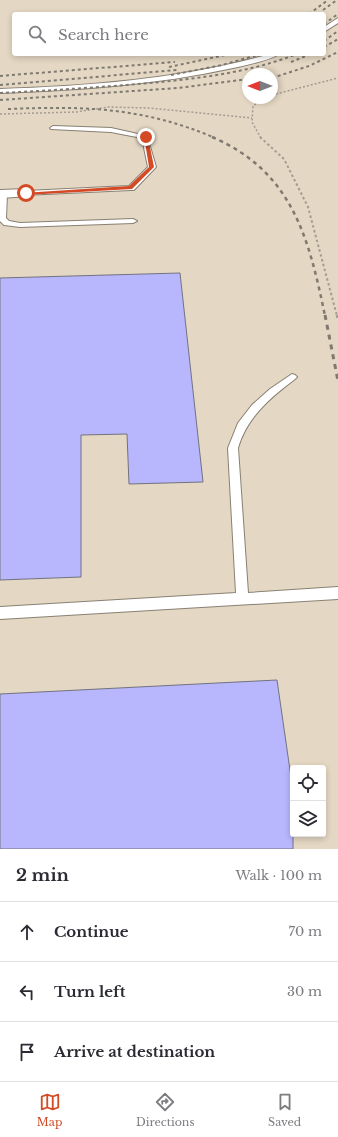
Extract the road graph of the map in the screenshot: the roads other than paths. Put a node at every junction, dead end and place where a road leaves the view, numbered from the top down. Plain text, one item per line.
1 (338, 20) edge
2 (326, 29) edge
3 (269, 56) edge
4 (0, 91) edge
5 (53, 128) dead end
6 (26, 193) joint
7 (2, 194) edge
8 (133, 221) dead end
9 (292, 377) dead end
10 (338, 593) edge
11 (242, 599) junction
12 (0, 613) edge

1 - 2 lane
3 - 4 lane
5 - 6 lane
6 - 7 street
7 - 8 lane
9 - 11 lane
10 - 11 lane
11 - 12 lane

